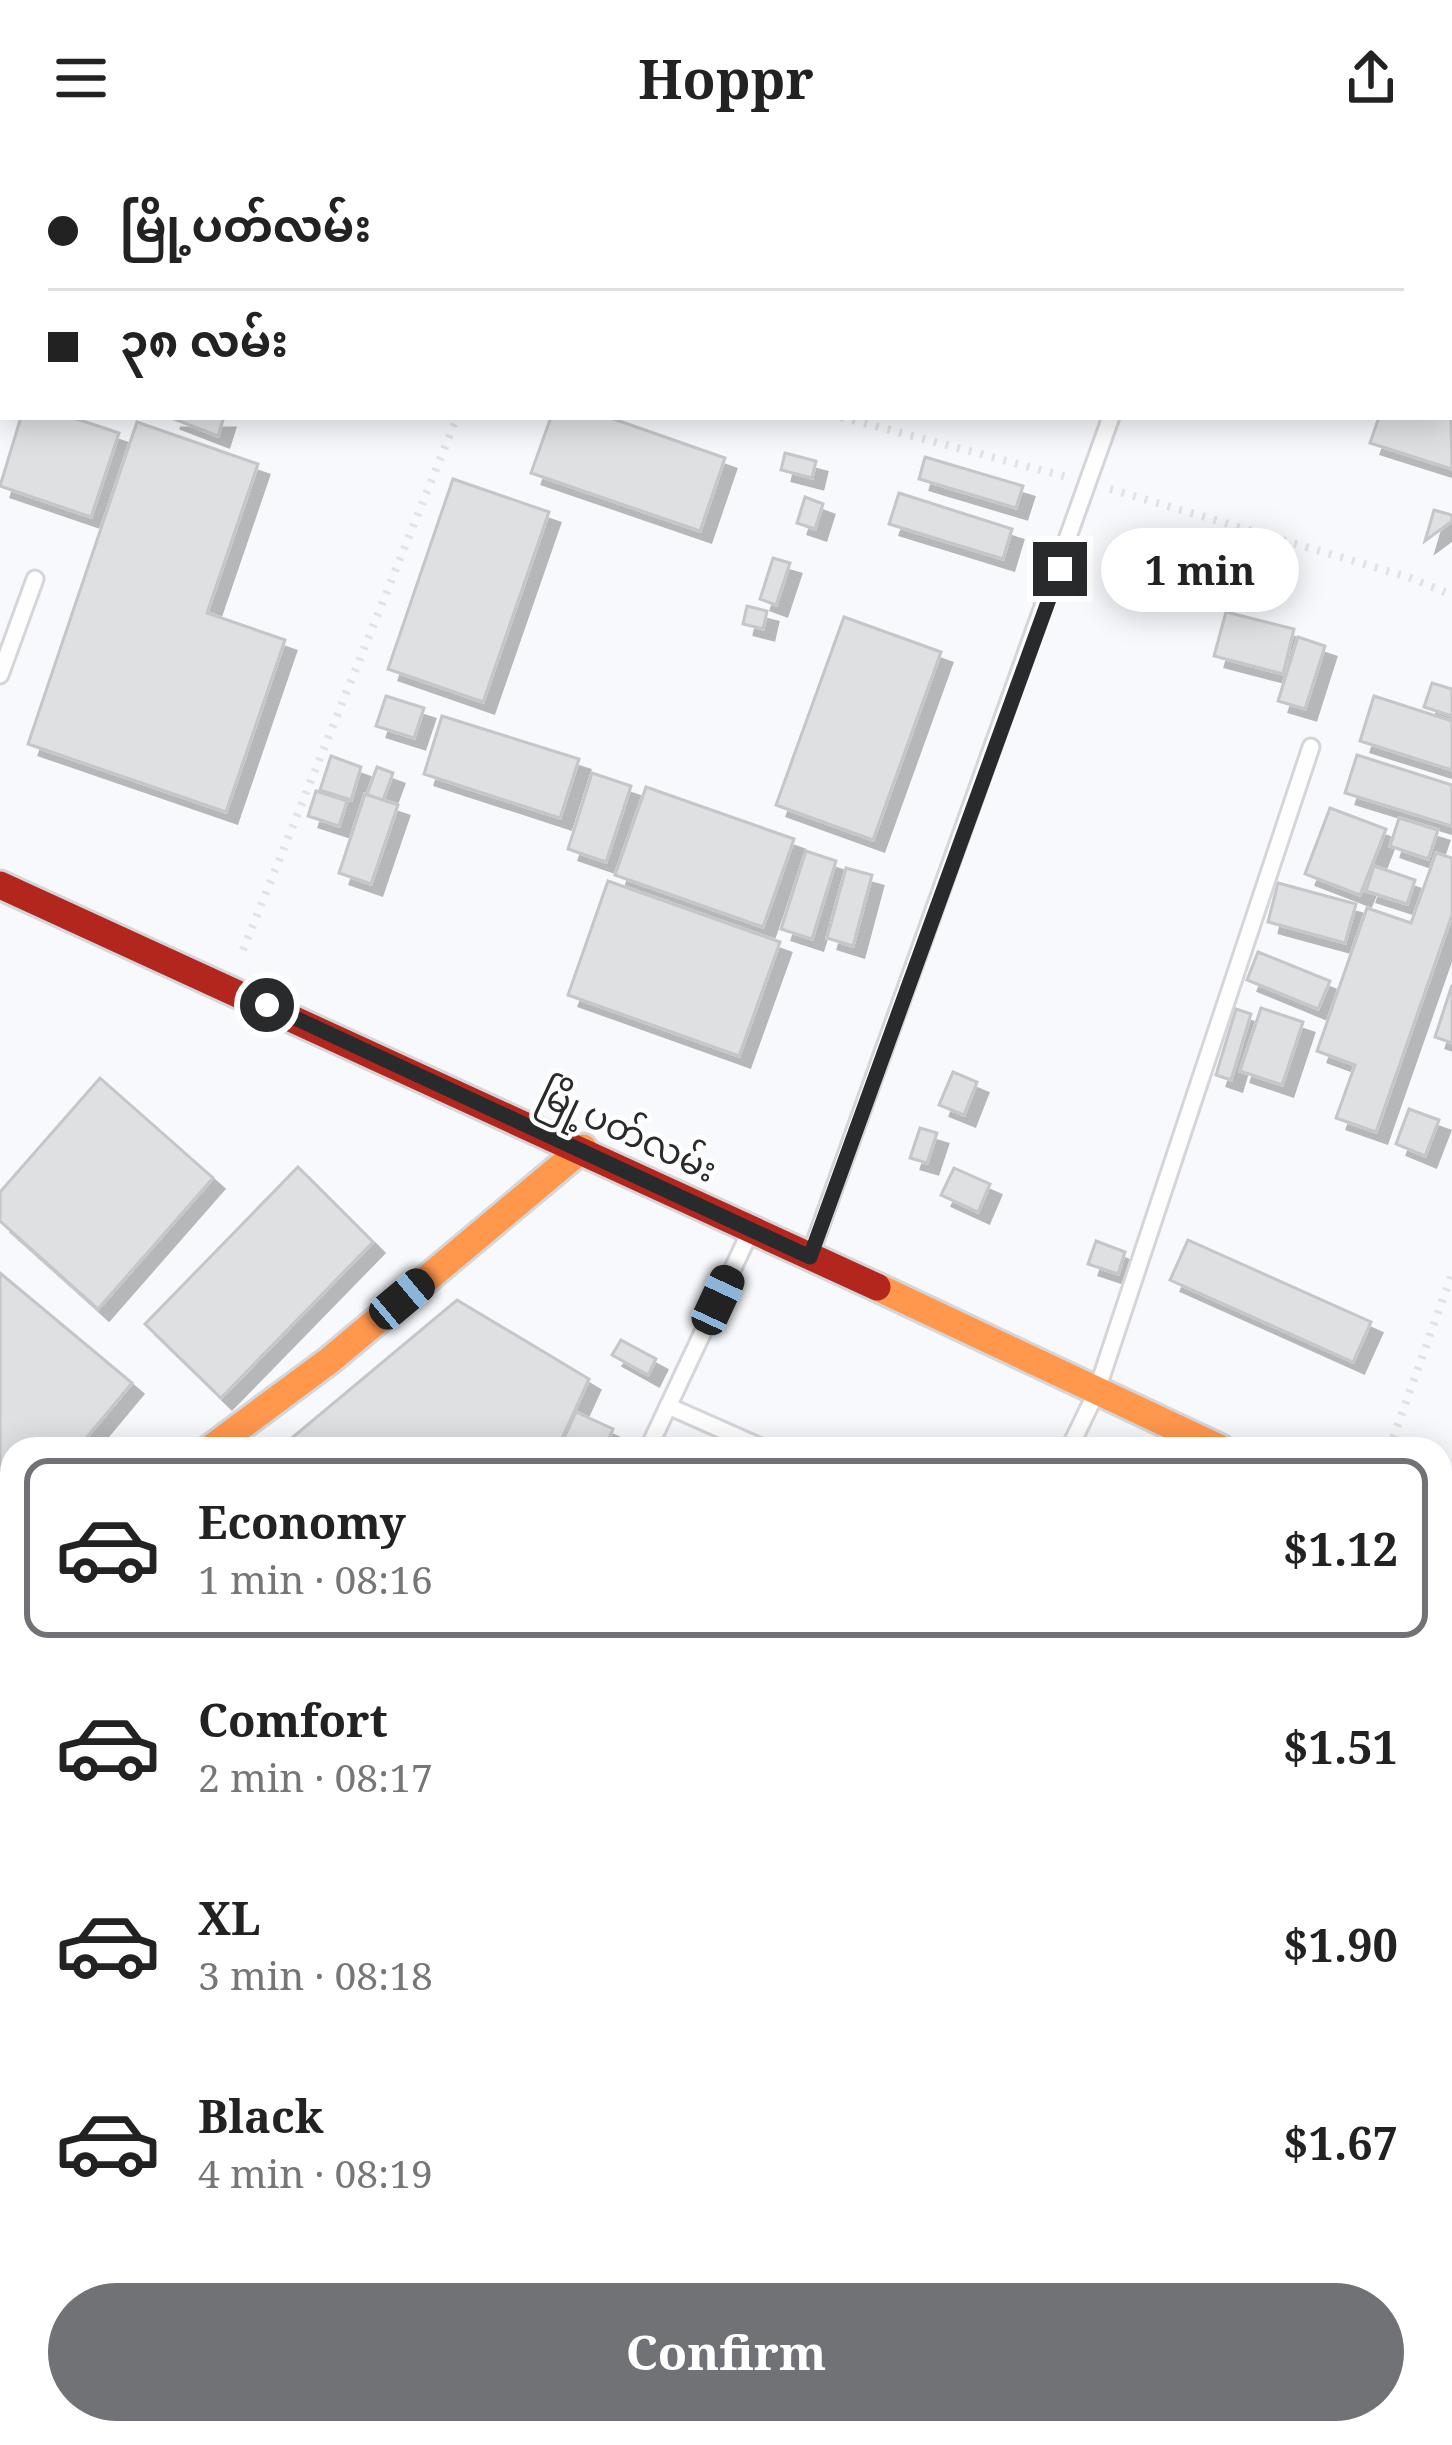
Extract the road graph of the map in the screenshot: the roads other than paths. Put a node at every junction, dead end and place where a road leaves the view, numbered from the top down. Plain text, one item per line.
1 (1110, 420) edge
2 (34, 579) dead end
3 (0, 676) edge
4 (1311, 747) dead end
5 (0, 885) edge
6 (583, 1148) junction
7 (752, 1229) junction
8 (810, 1257) junction
9 (1096, 1393) junction
10 (668, 1406) junction
11 (226, 1437) edge
12 (653, 1437) edge
13 (738, 1437) edge
14 (1075, 1437) edge
15 (1194, 1437) edge

1 - 8 lane
2 - 3 lane
4 - 9 lane
5 - 6 main road, မြို့ပတ်လမ်း
6 - 7 main road, မြို့ပတ်လမ်း
6 - 11 main road
7 - 8 main road, မြို့ပတ်လမ်း
7 - 10 lane
8 - 9 main road, မြို့ပတ်လမ်း
9 - 14 lane
9 - 15 main road, မြို့ပတ်လမ်း
10 - 12 lane
10 - 13 lane

